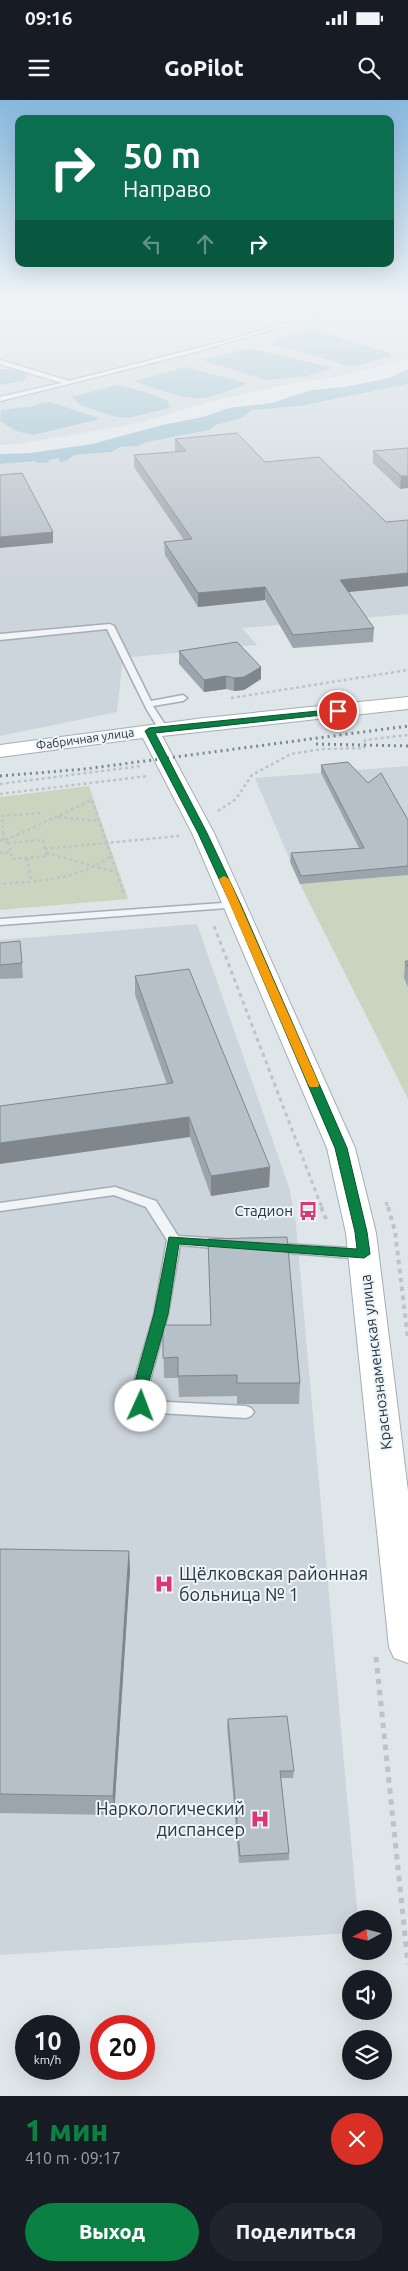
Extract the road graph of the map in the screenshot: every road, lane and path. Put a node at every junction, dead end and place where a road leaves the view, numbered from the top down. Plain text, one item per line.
1 (22, 395) edge
2 (0, 400) edge
3 (0, 636) edge
4 (408, 670) edge
5 (183, 698) dead end
6 (227, 699) dead end
7 (408, 703) edge
8 (154, 721) junction
9 (408, 735) edge
10 (0, 751) edge
11 (149, 764) dead end
12 (156, 775) dead end
13 (0, 784) edge
14 (0, 794) edge
15 (40, 813) dead end
16 (57, 816) junction
17 (100, 822) junction
18 (194, 832) junction
19 (0, 840) edge
20 (4, 841) junction
21 (8, 843) junction
22 (107, 844) junction
23 (46, 851) junction
24 (10, 852) junction
25 (0, 853) edge
26 (111, 856) junction
27 (27, 858) junction
28 (98, 867) junction
29 (117, 873) junction
30 (31, 881) junction
31 (0, 884) edge
32 (116, 898) dead end
33 (236, 905) junction
34 (206, 907) junction
35 (0, 922) edge
36 (0, 1208) edge
37 (174, 1240) junction
38 (240, 1245) edge
39 (260, 1247) edge
40 (335, 1253) junction
41 (364, 1254) junction
42 (246, 1412) dead end
43 (408, 1647) edge
44 (376, 1648) dead end
45 (408, 1964) edge

1 - 2 lane
3 - 8 lane
4 - 6 path
5 - 8 lane
7 - 8 street, Фабричная улица
8 - 10 street, Фабричная улица
8 - 18 street, Краснознаменская улица
9 - 18 path
11 - 13 path
12 - 14 path
15 - 20 path
16 - 17 path
16 - 17 path
16 - 20 path
17 - 22 path
18 - 22 path
18 - 33 street, Краснознаменская улица
19 - 20 path
20 - 21 path
21 - 23 path
21 - 24 path
22 - 23 path
22 - 26 path
23 - 27 path
23 - 28 path
24 - 25 path
24 - 27 path
26 - 28 path
26 - 29 path
27 - 30 path
28 - 29 path
28 - 30 path
29 - 32 path
30 - 31 path
33 - 34 lane
33 - 41 street, Краснознаменская улица
34 - 35 lane
34 - 40 path
36 - 37 lane
37 - 38 lane
37 - 42 lane
39 - 40 lane
40 - 41 lane
41 - 43 street, Краснознаменская улица
44 - 45 path

